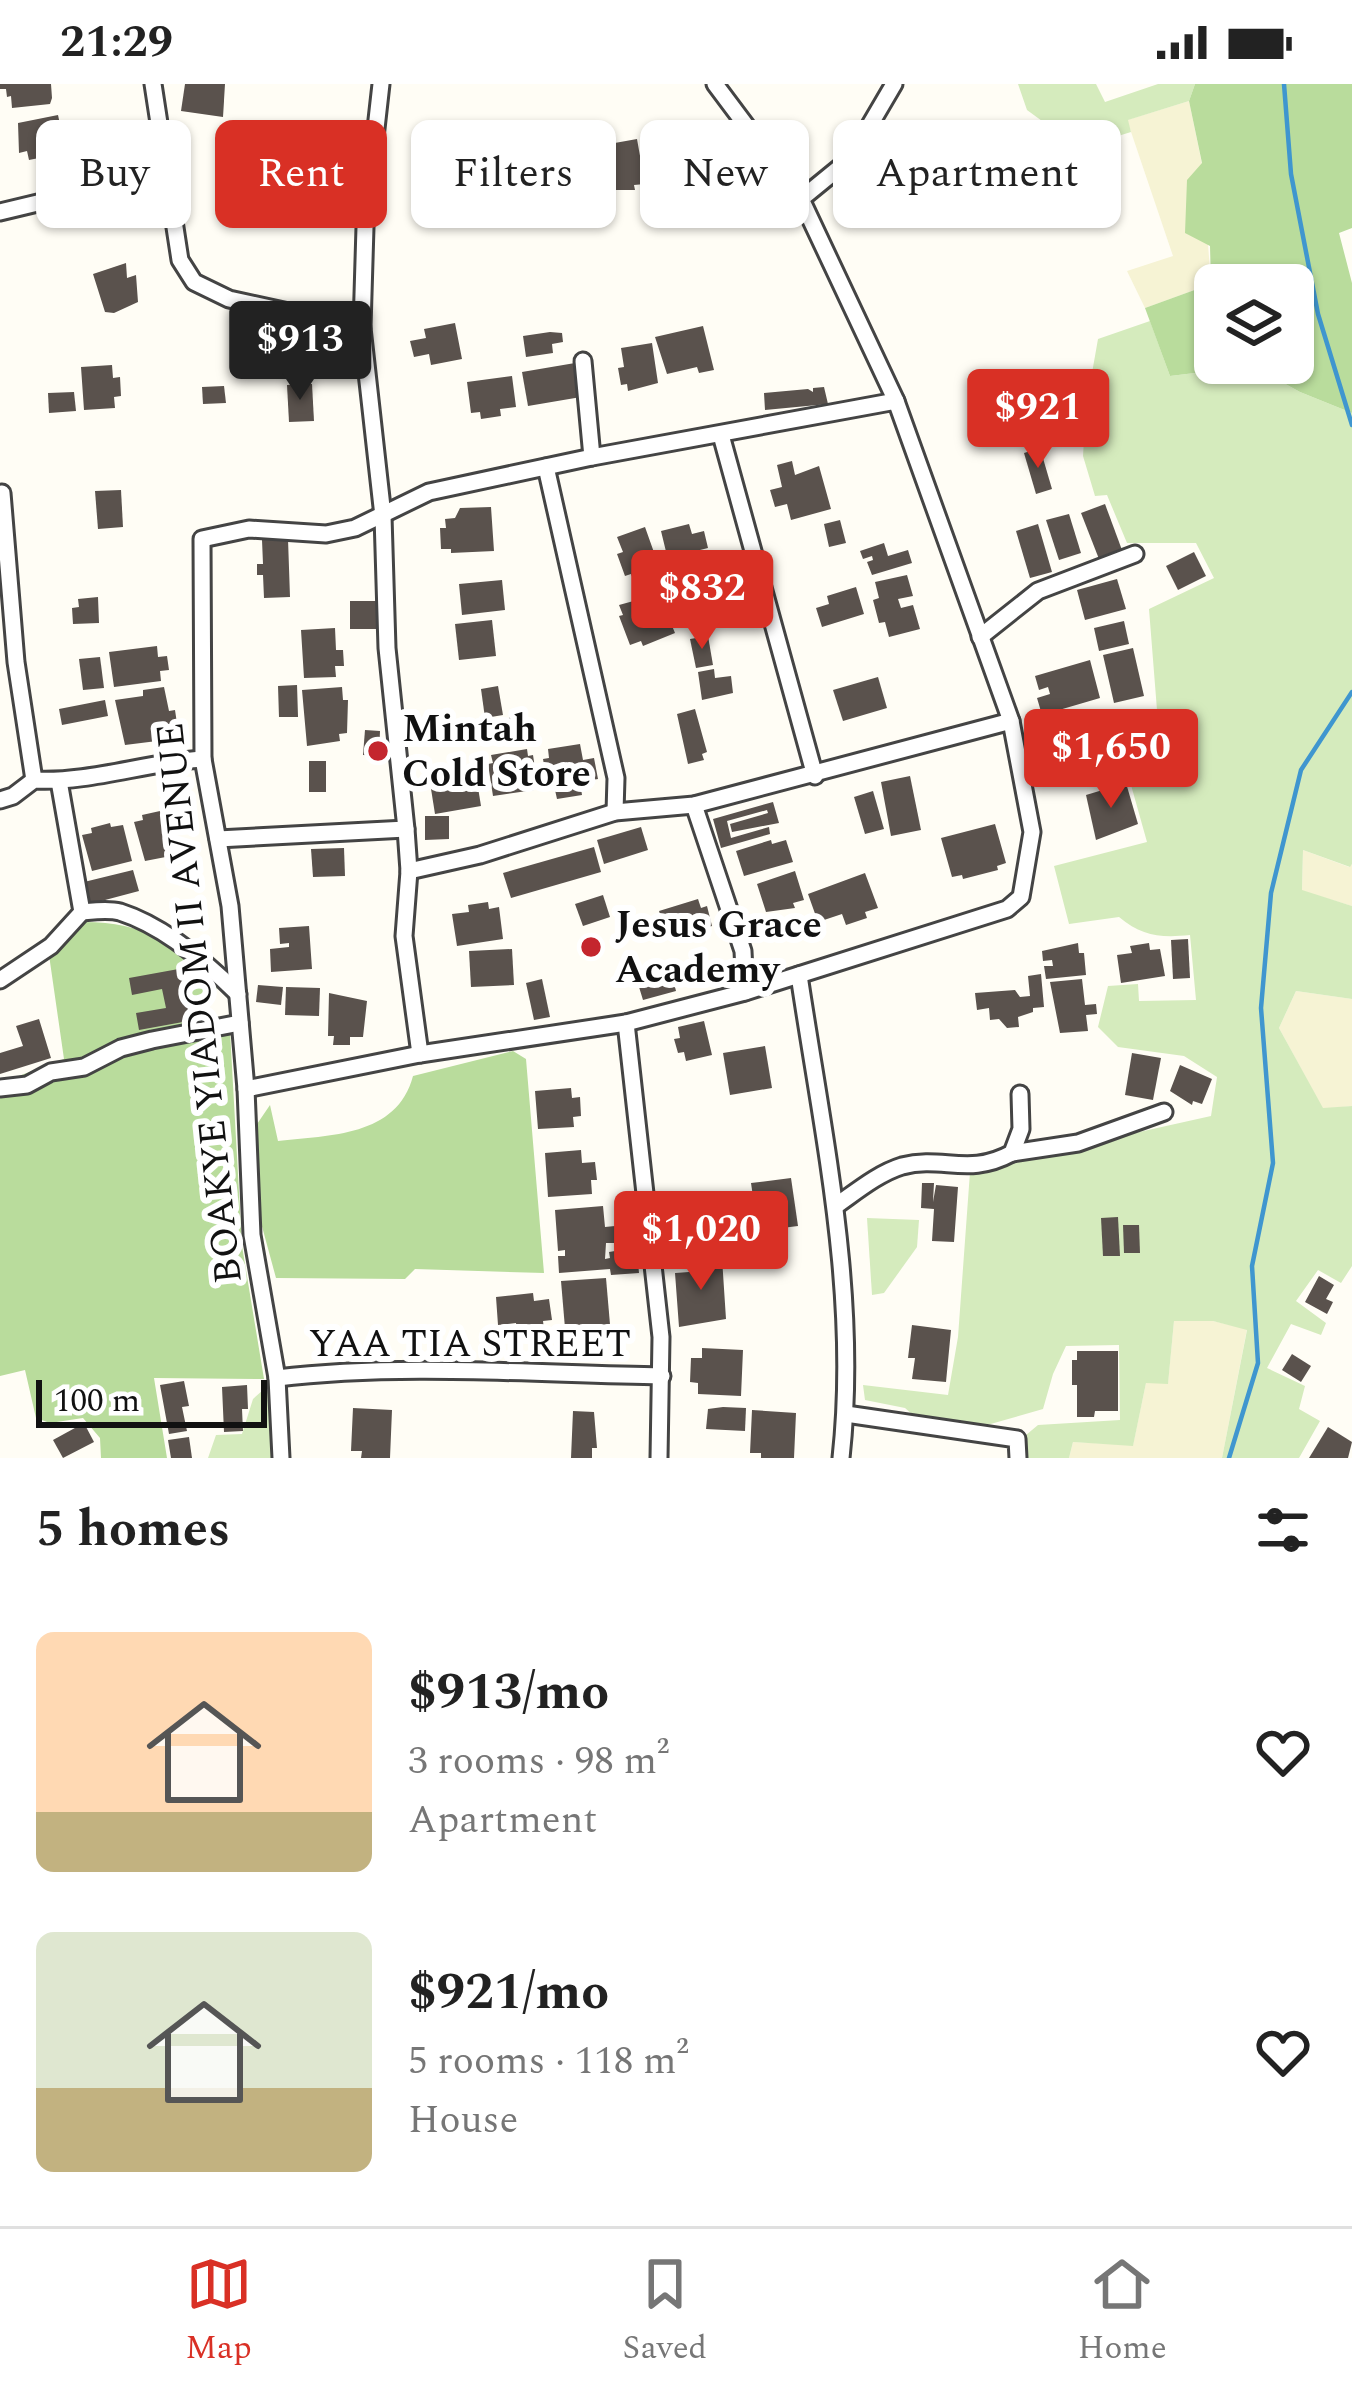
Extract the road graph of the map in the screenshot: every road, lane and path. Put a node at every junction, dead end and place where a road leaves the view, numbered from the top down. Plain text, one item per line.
1 (153, 84) edge
2 (381, 84) edge
3 (716, 84) edge
4 (894, 84) edge
5 (159, 120) edge
6 (743, 120) edge
7 (809, 192) edge
8 (36, 203) edge
9 (0, 212) edge
10 (809, 216) edge
11 (176, 228) edge
12 (362, 328) junction
13 (583, 361) dead end
14 (896, 400) junction
15 (721, 435) junction
16 (592, 457) junction
17 (546, 467) junction
18 (2, 493) edge
19 (382, 516) junction
20 (1135, 554) dead end
21 (980, 637) junction
22 (1011, 721) junction
23 (203, 759) junction
24 (815, 776) junction
25 (34, 779) junction
26 (58, 781) junction
27 (0, 800) edge
28 (694, 805) junction
29 (615, 812) junction
30 (406, 829) junction
31 (218, 839) junction
32 (409, 871) junction
33 (82, 912) junction
34 (799, 975) junction
35 (0, 980) edge
36 (745, 992) junction
37 (238, 994) junction
38 (240, 1023) junction
39 (626, 1023) junction
40 (420, 1054) junction
41 (0, 1088) edge
42 (246, 1089) junction
43 (1020, 1094) dead end
44 (1163, 1112) dead end
45 (1012, 1153) junction
46 (837, 1204) junction
47 (662, 1376) junction
48 (277, 1378) junction
49 (846, 1414) junction
50 (281, 1458) edge
51 (659, 1458) edge
52 (841, 1458) edge
53 (1018, 1458) edge

1 - 5 street
2 - 12 street
3 - 6 street
4 - 7 street
8 - 9 street
10 - 14 street
11 - 12 street
12 - 19 street
13 - 16 street
14 - 15 street
14 - 21 street
15 - 16 street
15 - 24 street
16 - 17 street
17 - 19 street
17 - 29 street
18 - 25 street
19 - 23 street, BOAKYE YIADOM II AVENUE
19 - 30 street
20 - 21 street
21 - 22 street
22 - 24 street
22 - 34 street
23 - 26 street
23 - 31 street, BOAKYE YIADOM II AVENUE
24 - 28 street
25 - 26 street
25 - 27 street
26 - 33 street
28 - 29 street
28 - 36 street
29 - 32 street
30 - 31 street
30 - 32 street
31 - 37 street, BOAKYE YIADOM II AVENUE
32 - 40 street
33 - 35 street
33 - 37 street
34 - 36 street
34 - 46 street
36 - 39 street
37 - 38 street, BOAKYE YIADOM II AVENUE
38 - 41 street
38 - 42 street, BOAKYE YIADOM II AVENUE
39 - 40 street
39 - 47 street
40 - 42 street
42 - 48 street, BOAKYE YIADOM II AVENUE
43 - 45 street
44 - 45 street
45 - 46 street
46 - 49 street
47 - 48 street, YAA TIA STREET
47 - 51 street
48 - 50 street, BOAKYE YIADOM II AVENUE
49 - 52 street
49 - 53 street

